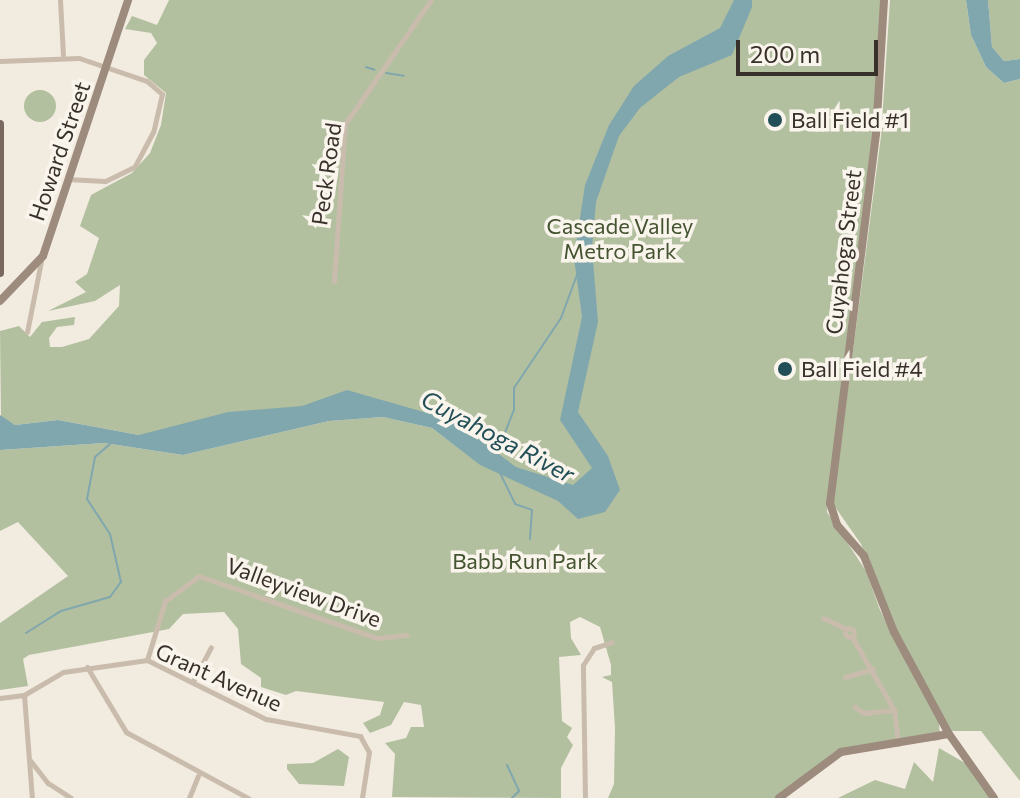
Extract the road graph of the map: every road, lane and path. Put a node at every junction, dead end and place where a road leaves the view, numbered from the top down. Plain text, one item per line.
1 (60, 0) edge
2 (128, 0) edge
3 (431, 0) edge
4 (884, 0) edge
5 (63, 55) junction
6 (0, 61) edge
7 (106, 68) junction
8 (0, 124) edge
9 (1, 170) edge
10 (67, 179) junction
11 (43, 256) junction
12 (0, 273) edge
13 (334, 281) dead end
14 (0, 301) edge
15 (27, 332) dead end
16 (823, 618) dead end
17 (407, 635) dead end
18 (612, 642) dead end
19 (211, 647) dead end
20 (147, 660) junction
21 (87, 667) junction
22 (874, 669) junction
23 (845, 677) dead end
24 (193, 681) junction
25 (24, 695) junction
26 (0, 698) edge
27 (855, 707) dead end
28 (894, 710) junction
29 (949, 734) junction
30 (898, 745) junction
31 (29, 759) junction
32 (198, 776) junction
33 (48, 783) junction
34 (32, 795) edge
35 (71, 798) edge
36 (189, 798) edge
37 (248, 798) edge
38 (362, 798) edge
39 (585, 798) edge
40 (779, 798) edge
41 (994, 798) edge

1 - 5 street
2 - 7 street, Howard Street
3 - 13 street, Peck Road
4 - 29 street, Cuyahoga Street
5 - 6 street
5 - 7 street
7 - 10 street, Howard Street
7 - 10 street
8 - 9 main road
9 - 12 main road
10 - 11 street, Howard Street
11 - 14 street
11 - 15 street, Howard Street
16 - 22 street
17 - 20 street, Valleyview Drive
18 - 39 street
19 - 24 street
20 - 21 street, Grant Avenue
20 - 24 street, Grant Avenue
21 - 25 street, Grant Avenue
21 - 32 street
22 - 23 street
22 - 28 street
24 - 38 street, Grant Avenue
25 - 26 street, Grant Avenue
25 - 31 street
27 - 28 street
28 - 30 street
29 - 30 street
29 - 41 street, Cuyahoga Street
30 - 40 street
31 - 33 street
31 - 34 street
32 - 36 street
32 - 37 street
33 - 34 street
33 - 35 street

